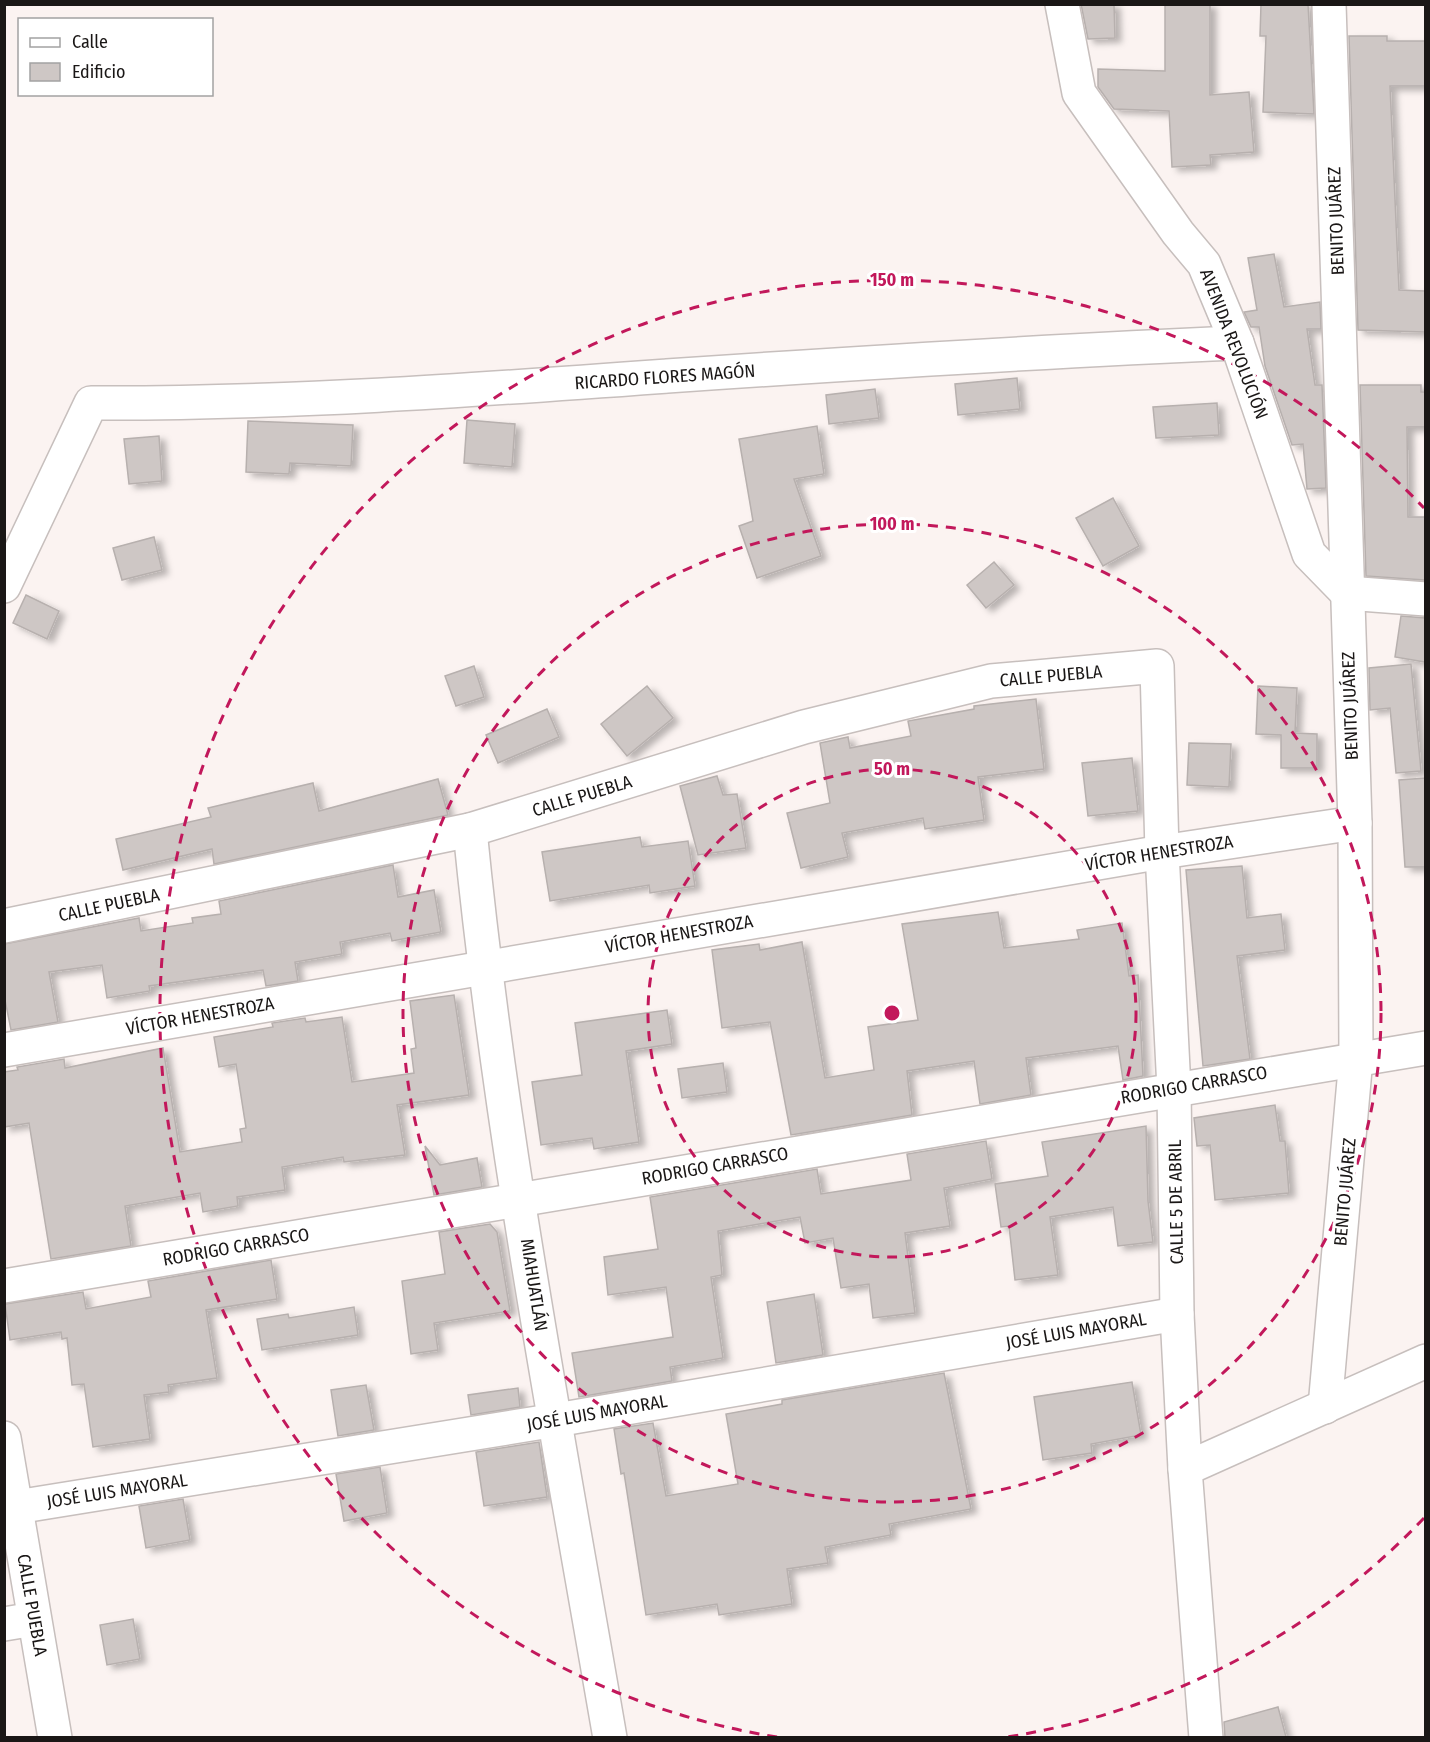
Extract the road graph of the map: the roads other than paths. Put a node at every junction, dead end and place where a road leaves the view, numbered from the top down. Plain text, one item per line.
1 (1062, 4) edge
2 (1329, 4) edge
3 (1238, 343) junction
4 (4, 586) edge
5 (1347, 593) junction
6 (1425, 599) edge
7 (1157, 666) joint
8 (1355, 823) junction
9 (470, 830) junction
10 (1162, 852) junction
11 (4, 926) edge
12 (484, 967) junction
13 (1425, 1048) edge
14 (4, 1050) edge
15 (1356, 1058) junction
16 (1174, 1089) junction
17 (520, 1199) junction
18 (4, 1286) edge
19 (1177, 1314) junction
20 (1425, 1362) edge
21 (1325, 1407) junction
22 (556, 1420) junction
23 (4, 1438) edge
24 (1185, 1469) junction
25 (10, 1508) edge
26 (19, 1621) edge
27 (55, 1737) edge
28 (610, 1737) edge
29 (1206, 1737) edge

1 - 3 street, AVENIDA REVOLUCIÓN
2 - 5 street, BENITO JUÁREZ
3 - 4 street, RICARDO FLORES MAGÓN
3 - 5 street, AVENIDA REVOLUCIÓN
5 - 6 street
5 - 8 street, BENITO JUÁREZ
7 - 9 street, CALLE PUEBLA
7 - 10 street, CALLE 5 DE ABRIL
8 - 10 street, VÍCTOR HENESTROZA
8 - 15 street, BENITO JUÁREZ
9 - 11 street, CALLE PUEBLA
9 - 12 street, MIAHUATLÁN
10 - 12 street, VÍCTOR HENESTROZA
10 - 16 street, CALLE 5 DE ABRIL
12 - 14 street, VÍCTOR HENESTROZA
12 - 17 street, MIAHUATLÁN
13 - 15 street, RODRIGO CARRASCO
15 - 16 street, RODRIGO CARRASCO
15 - 21 street, BENITO JUÁREZ
16 - 17 street, RODRIGO CARRASCO
16 - 19 street, CALLE 5 DE ABRIL
17 - 18 street, RODRIGO CARRASCO
17 - 22 street, MIAHUATLÁN
19 - 22 street, JOSÉ LUIS MAYORAL
19 - 24 street, CALLE 5 DE ABRIL
20 - 21 street
21 - 24 street
22 - 25 street, JOSÉ LUIS MAYORAL
22 - 28 street, MIAHUATLÁN
23 - 25 street, CALLE PUEBLA
24 - 29 street, CALLE 5 DE ABRIL
25 - 26 street, CALLE PUEBLA
26 - 27 street, CALLE PUEBLA

